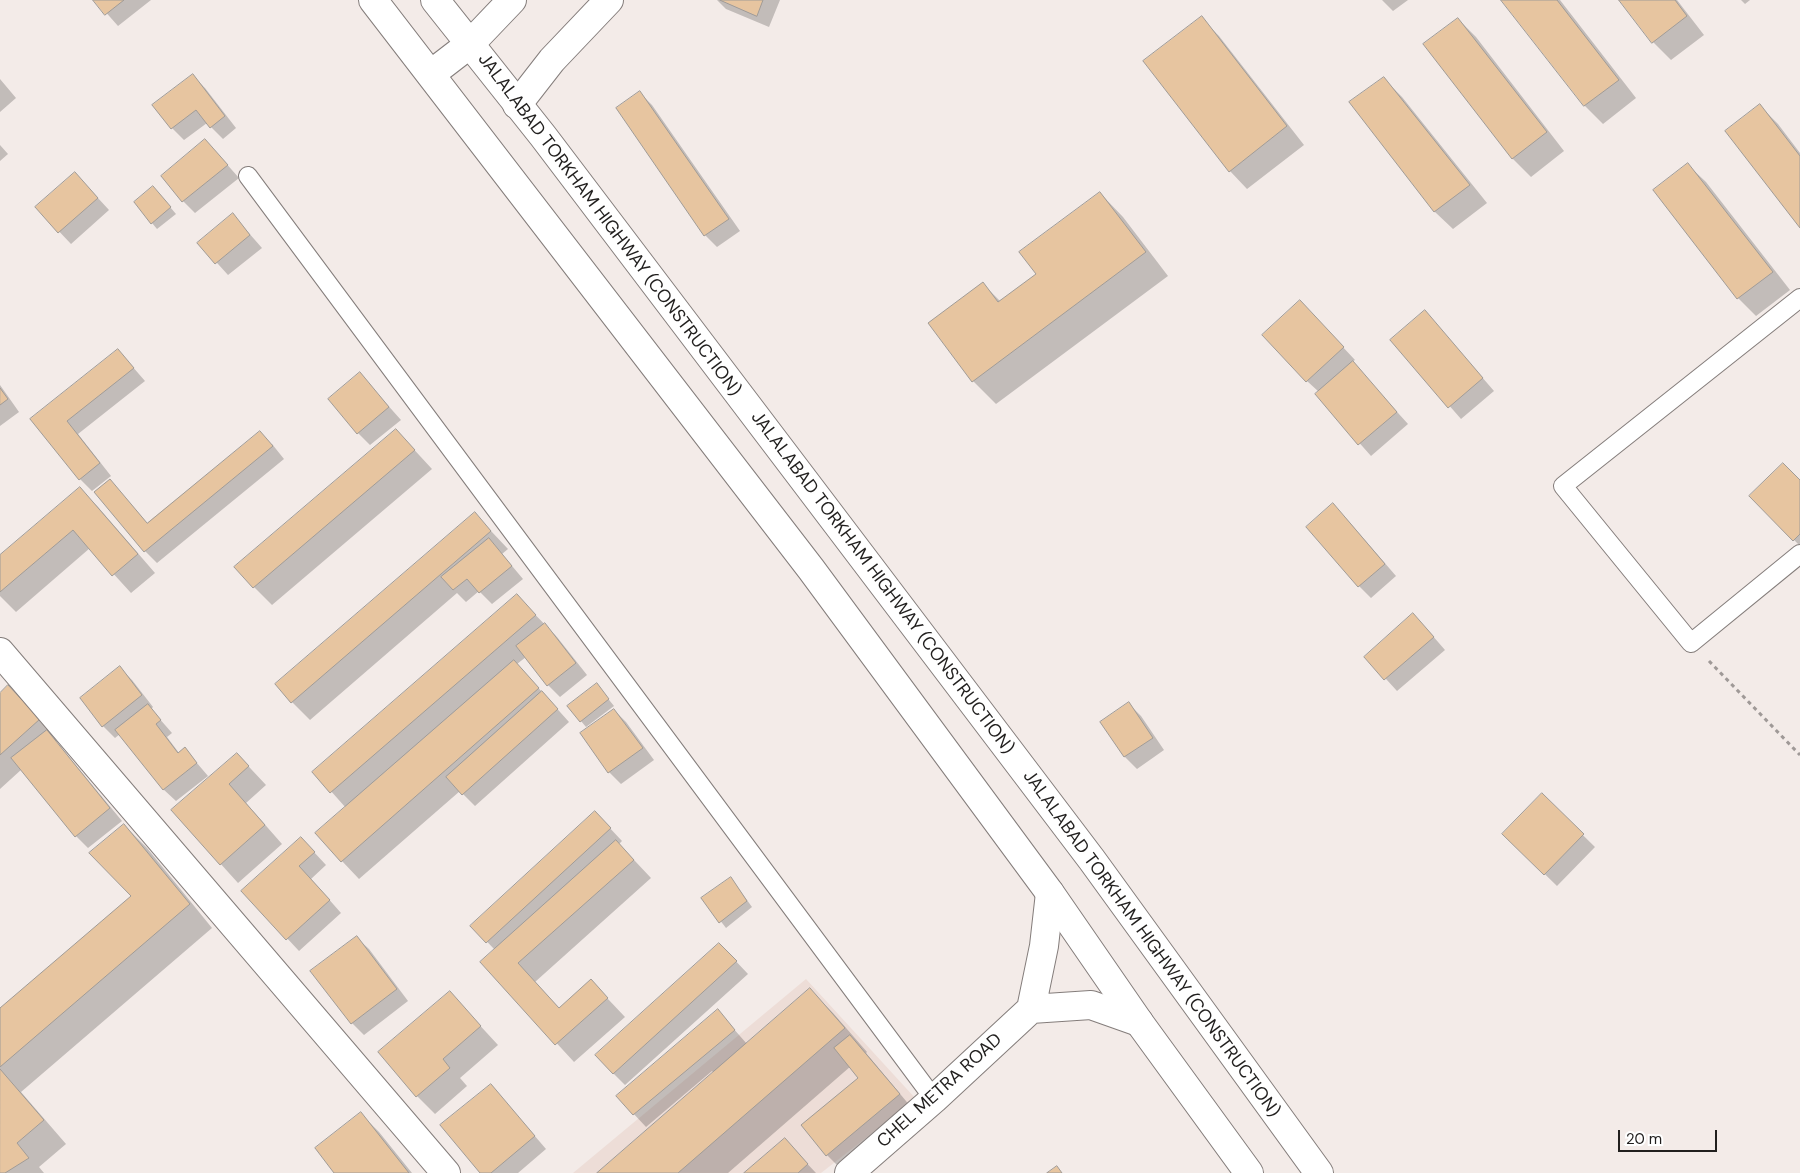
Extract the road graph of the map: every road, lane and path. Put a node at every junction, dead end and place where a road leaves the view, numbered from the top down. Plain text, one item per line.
1 (373, 0) edge
2 (435, 0) edge
3 (512, 0) edge
4 (609, 0) edge
5 (470, 44) junction
6 (431, 74) junction
7 (518, 105) junction
8 (248, 176) dead end
9 (1800, 298) edge
10 (1800, 554) edge
11 (1691, 643) junction
12 (0, 652) edge
13 (1800, 755) edge
14 (1050, 893) junction
15 (1032, 1009) junction
16 (1139, 1022) junction
17 (934, 1099) junction
18 (446, 1173) edge
19 (849, 1173) edge
20 (1250, 1173) edge
21 (1319, 1173) edge

1 - 6 main road
2 - 5 main road, JALALABAD TORKHAM HIGHWAY (CONSTRUCTION)
3 - 5 main road
4 - 7 main road
5 - 6 main road
5 - 7 main road, JALALABAD TORKHAM HIGHWAY (CONSTRUCTION)
6 - 14 main road
7 - 21 main road, JALALABAD TORKHAM HIGHWAY (CONSTRUCTION)
8 - 17 lane
9 - 11 lane
10 - 11 lane
11 - 13 path
12 - 18 main road
14 - 15 main road
14 - 16 main road
15 - 16 main road
15 - 17 main road, CHEL METRA ROAD
16 - 20 main road
17 - 19 main road, CHEL METRA ROAD

